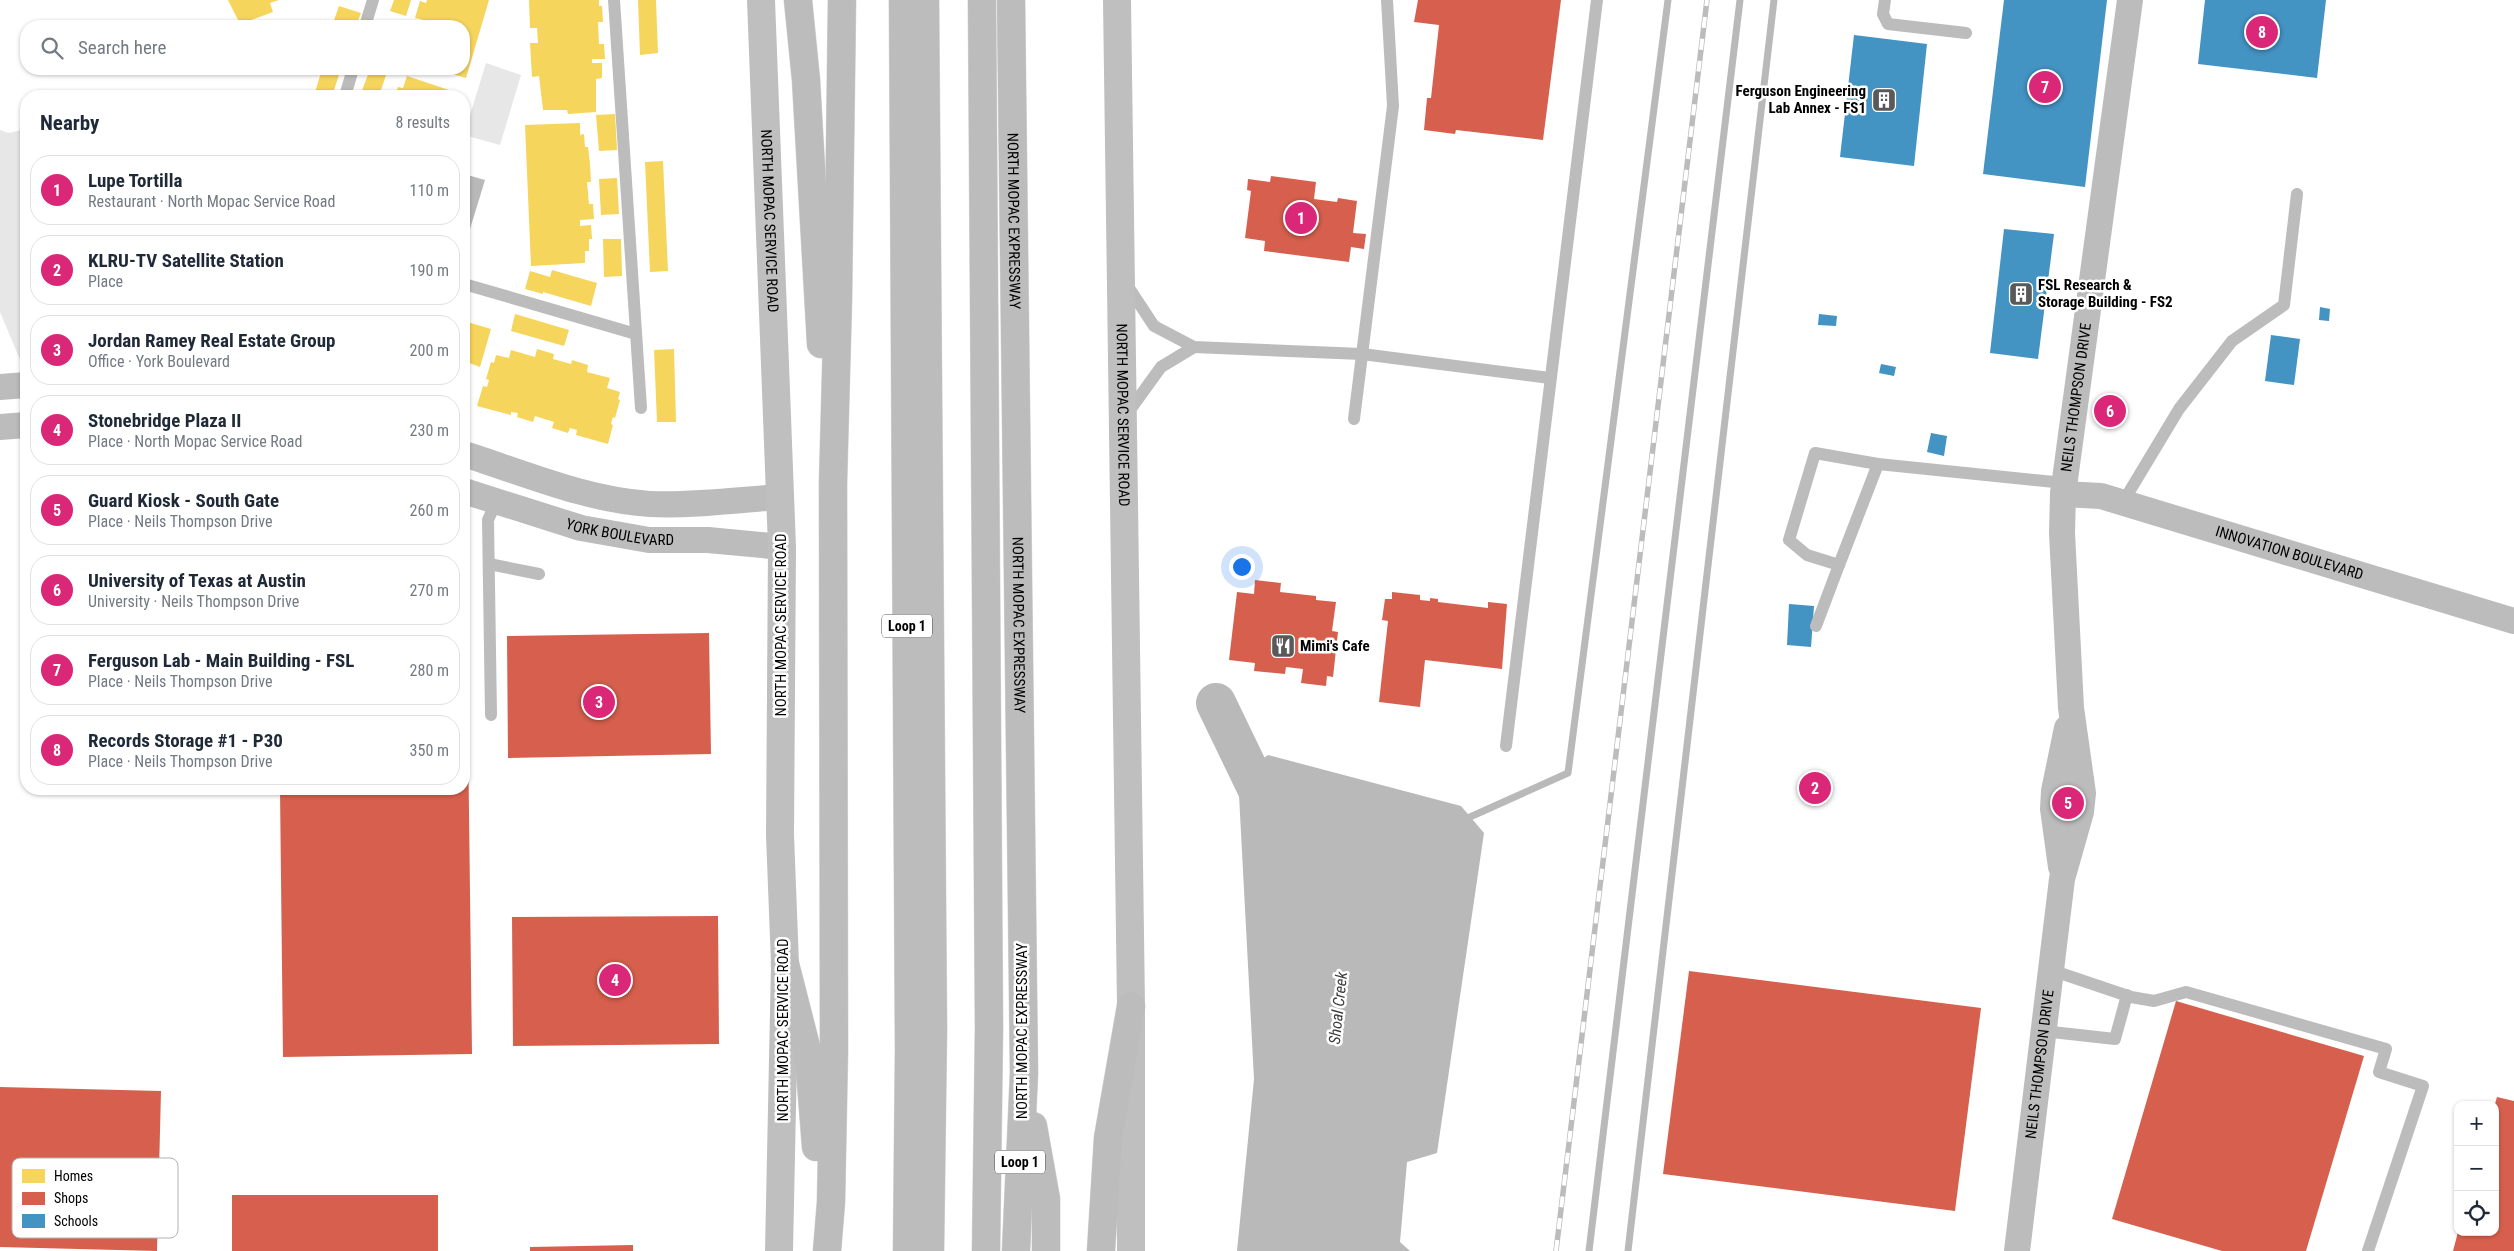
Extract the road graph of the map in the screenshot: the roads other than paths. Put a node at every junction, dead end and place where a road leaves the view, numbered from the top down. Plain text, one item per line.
1 (373, 0) edge
2 (614, 0) edge
3 (762, 0) edge
4 (798, 0) edge
5 (842, 0) edge
6 (903, 0) edge
7 (926, 0) edge
8 (982, 0) edge
9 (1011, 0) edge
10 (1117, 0) edge
11 (1387, 0) edge
12 (1597, 0) edge
13 (1885, 0) edge
14 (2130, 0) edge
15 (367, 20) edge
16 (1966, 34) dead end
17 (351, 75) edge
18 (347, 90) edge
19 (2297, 194) dead end
20 (1122, 277) junction
21 (470, 286) edge
22 (636, 334) junction
23 (1194, 347) junction
24 (1362, 354) junction
25 (1550, 378) junction
26 (20, 385) edge
27 (0, 387) edge
28 (641, 408) dead end
29 (1354, 419) dead end
30 (1122, 420) junction
31 (20, 425) edge
32 (0, 427) edge
33 (0, 432) edge
34 (470, 456) edge
35 (1878, 464) junction
36 (832, 483) junction
37 (2064, 488) junction
38 (470, 493) edge
39 (779, 496) junction
40 (496, 502) junction
41 (2123, 502) junction
42 (782, 547) junction
43 (489, 564) junction
44 (1839, 565) junction
45 (539, 574) dead end
46 (2514, 621) edge
47 (1816, 626) dead end
48 (491, 715) dead end
49 (1506, 746) dead end
50 (785, 964) junction
51 (2051, 970) junction
52 (2127, 995) junction
53 (1131, 1006) junction
54 (2043, 1031) junction
55 (1024, 1073) junction
56 (779, 1251) edge
57 (827, 1251) edge
58 (907, 1251) edge
59 (930, 1251) edge
60 (986, 1251) edge
61 (1016, 1251) edge
62 (1046, 1251) edge
63 (1101, 1251) edge
64 (1132, 1251) edge
65 (2017, 1251) edge
66 (2368, 1251) edge

1 - 15 lane
2 - 22 lane
3 - 39 main road, NORTH MOPAC SERVICE ROAD
4 - 36 highway
5 - 36 highway
6 - 58 highway, Loop 1
7 - 59 highway
8 - 60 highway
9 - 55 highway, NORTH MOPAC EXPRESSWAY / Loop 1
10 - 20 main road, NORTH MOPAC SERVICE ROAD
11 - 24 lane
12 - 25 lane
13 - 16 lane
14 - 37 street, NEILS THOMPSON DRIVE
17 - 18 lane
19 - 41 lane
20 - 23 lane
20 - 30 main road, NORTH MOPAC SERVICE ROAD
21 - 22 lane
22 - 28 lane
23 - 24 lane
23 - 30 lane
24 - 25 lane
24 - 29 lane
25 - 49 lane
26 - 27 street
30 - 53 main road, NORTH MOPAC SERVICE ROAD
31 - 32 street
32 - 33 street
34 - 39 street, YORK BOULEVARD
35 - 37 lane
35 - 44 lane
35 - 44 lane
36 - 57 highway
37 - 41 street, INNOVATION BOULEVARD
37 - 51 street, NEILS THOMPSON DRIVE
38 - 40 street, YORK BOULEVARD
39 - 42 main road, NORTH MOPAC SERVICE ROAD
40 - 42 street, YORK BOULEVARD
40 - 43 lane
41 - 46 street, INNOVATION BOULEVARD
42 - 50 main road, NORTH MOPAC SERVICE ROAD
43 - 45 lane
43 - 48 lane
44 - 47 lane
50 - 56 main road, NORTH MOPAC SERVICE ROAD
50 - 57 highway
51 - 52 lane
51 - 54 street, NEILS THOMPSON DRIVE
52 - 54 lane
52 - 66 lane
53 - 63 highway
53 - 64 main road, NORTH MOPAC SERVICE ROAD
54 - 65 street, NEILS THOMPSON DRIVE
55 - 61 highway, NORTH MOPAC EXPRESSWAY / Loop 1
55 - 62 highway

